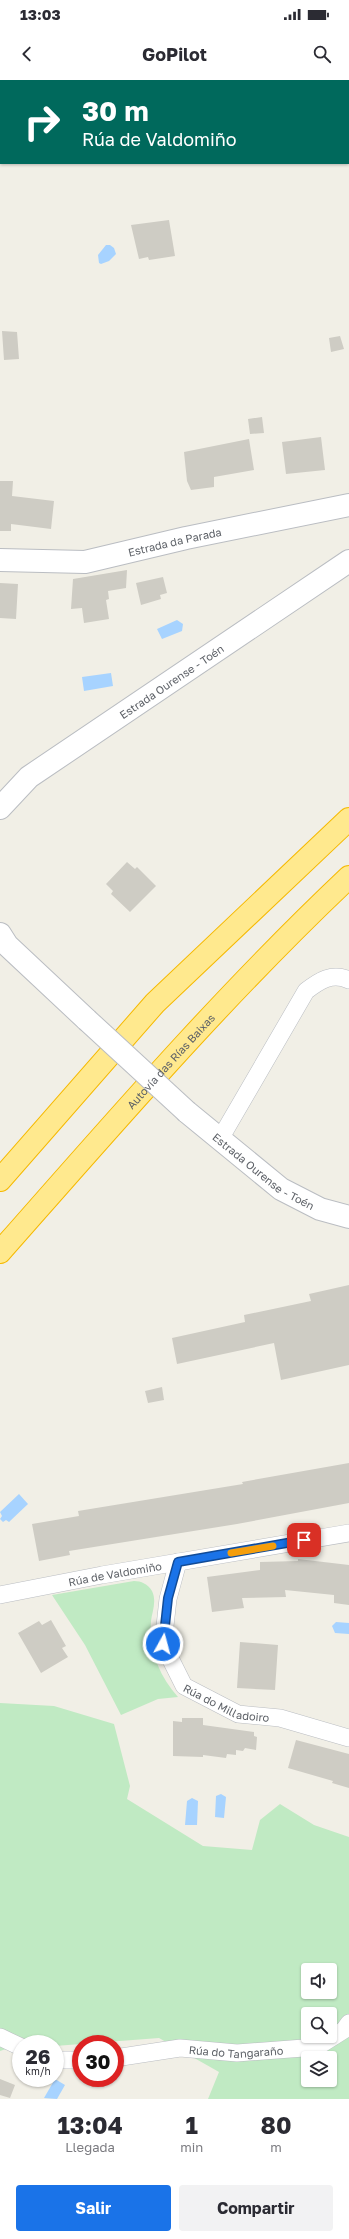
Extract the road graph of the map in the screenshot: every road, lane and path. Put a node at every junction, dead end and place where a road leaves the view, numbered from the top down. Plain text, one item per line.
1 (349, 506) edge
2 (0, 560) edge
3 (349, 562) edge
4 (0, 808) edge
5 (349, 819) edge
6 (349, 877) edge
7 (0, 934) edge
8 (349, 980) edge
9 (220, 1138) junction
10 (0, 1180) edge
11 (349, 1217) edge
12 (0, 1252) edge
13 (349, 1533) edge
14 (178, 1562) junction
15 (0, 1595) edge
16 (349, 1738) edge
17 (349, 2023) edge
18 (0, 2037) edge
19 (12, 2043) edge
20 (124, 2057) edge

1 - 2 street, Estrada da Parada
3 - 4 street, Estrada Ourense - Toén
5 - 10 highway
6 - 12 highway, Autovía das Rías Baixas
7 - 9 street, Estrada Ourense - Toén, bridge
8 - 9 street
9 - 11 street, Estrada Ourense - Toén
13 - 14 street, Rúa de Valdomiño
14 - 15 street, Rúa de Valdomiño
14 - 16 street, Rúa do Milladoiro
17 - 20 street, Rúa do Tangaraño
18 - 19 street

